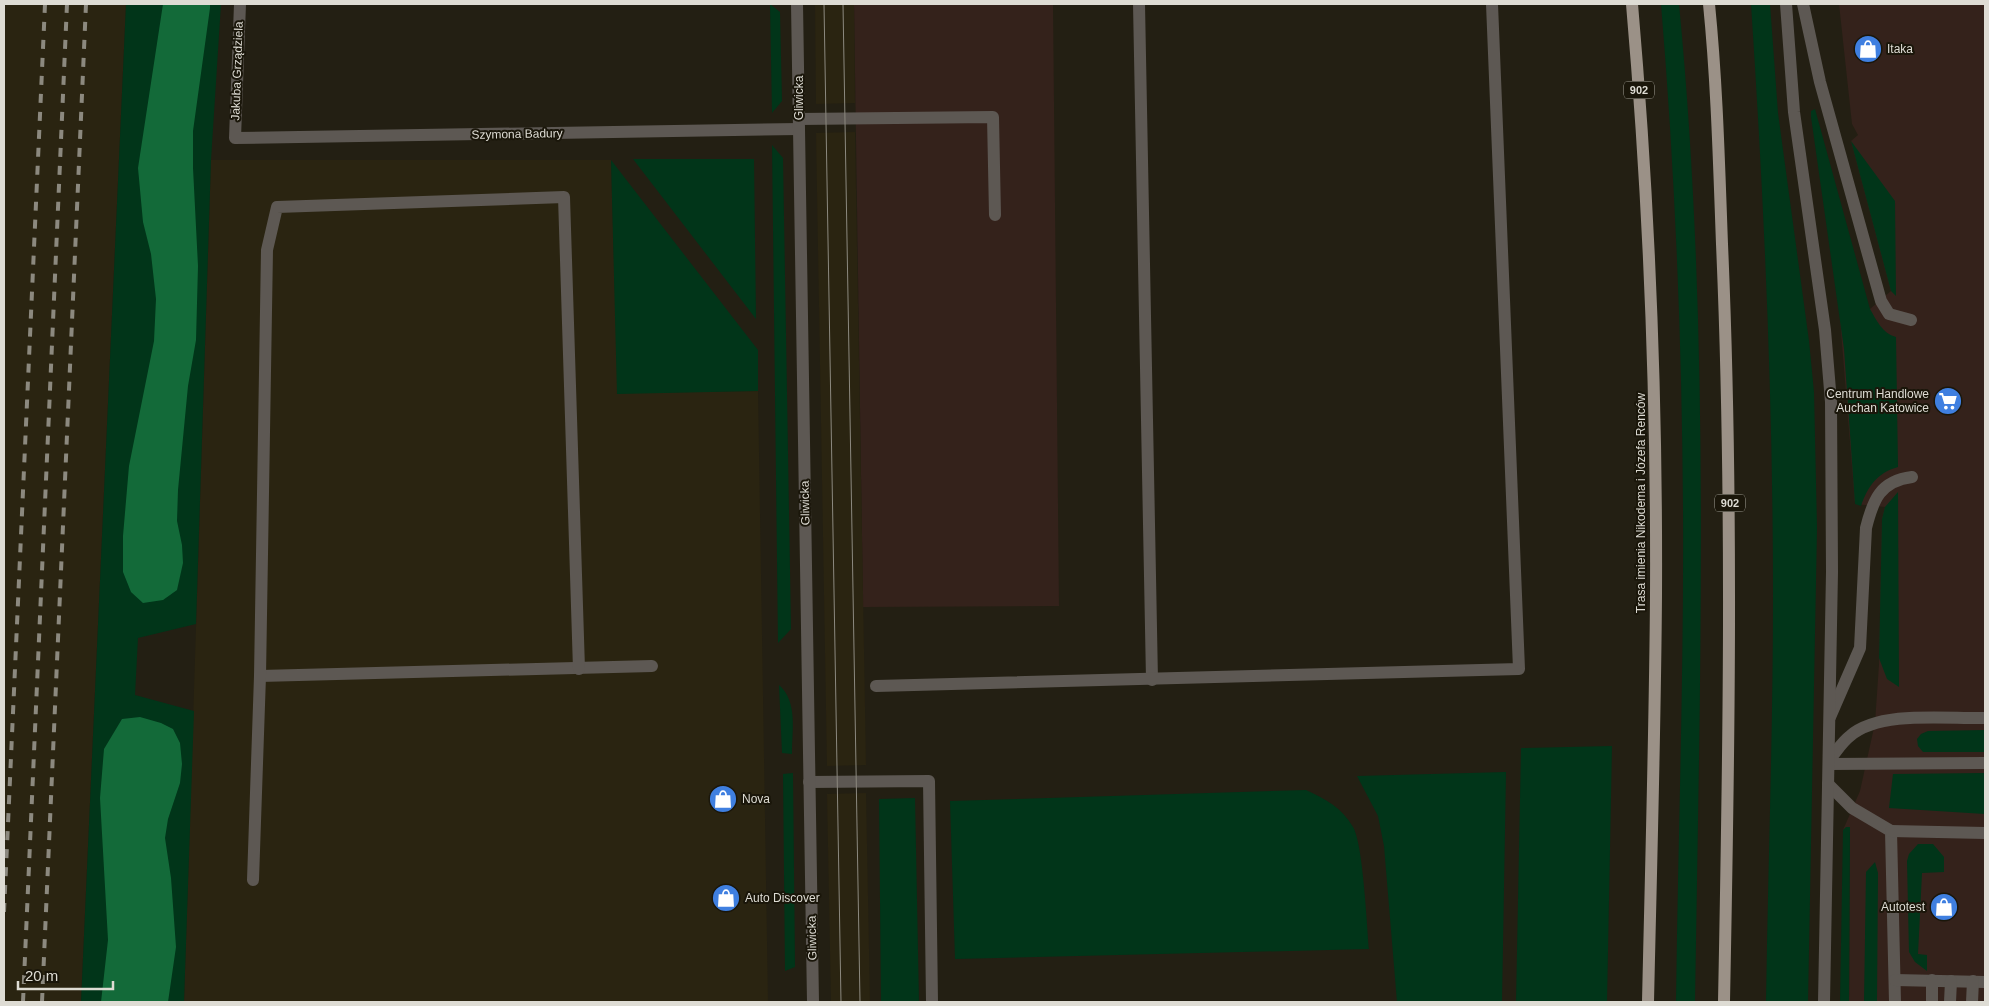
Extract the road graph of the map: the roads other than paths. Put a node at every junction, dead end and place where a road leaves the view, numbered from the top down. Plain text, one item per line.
1 (240, 4) edge
2 (797, 4) edge
3 (1139, 4) edge
4 (1492, 4) edge
5 (1632, 4) edge
6 (1709, 4) edge
7 (1786, 4) edge
8 (1803, 4) edge
9 (799, 124) junction
10 (235, 138) joint
11 (995, 215) dead end
12 (1911, 320) dead end
13 (1912, 477) dead end
14 (652, 666) dead end
15 (579, 669) junction
16 (260, 676) junction
17 (1152, 680) junction
18 (876, 686) dead end
19 (1830, 716) junction
20 (1985, 718) edge
21 (1830, 762) junction
22 (1985, 764) edge
23 (810, 782) junction
24 (1828, 784) junction
25 (1891, 831) junction
26 (1985, 832) edge
27 (254, 880) dead end
28 (1895, 980) junction
29 (1932, 980) junction
30 (1951, 981) junction
31 (1979, 982) edge
32 (813, 1002) edge
33 (932, 1002) edge
34 (1648, 1002) edge
35 (1724, 1002) edge
36 (1824, 1002) edge
37 (1895, 1002) edge
38 (1932, 1002) edge
39 (1950, 1002) edge
40 (1972, 1002) edge

1 - 10 street, Jakuba Grządziela
2 - 9 street, Gliwicka
3 - 17 street
4 - 17 street
5 - 34 main road, Trasa imienia Nikodema i Józefa Renców / 902
6 - 35 main road, 902
7 - 19 street
8 - 12 street
9 - 10 street, Szymona Badury
9 - 11 street, Szymona Badury
9 - 23 street, Gliwicka
13 - 19 street
14 - 15 street
15 - 16 street
15 - 16 street
16 - 27 street
17 - 18 street
19 - 21 street
20 - 21 street
21 - 22 street
21 - 24 street
23 - 32 street, Gliwicka
23 - 33 street
24 - 25 street
24 - 36 street
25 - 26 street
25 - 28 street
28 - 29 street
28 - 37 street
29 - 30 street
29 - 38 street
30 - 31 street
30 - 39 street
31 - 40 street

